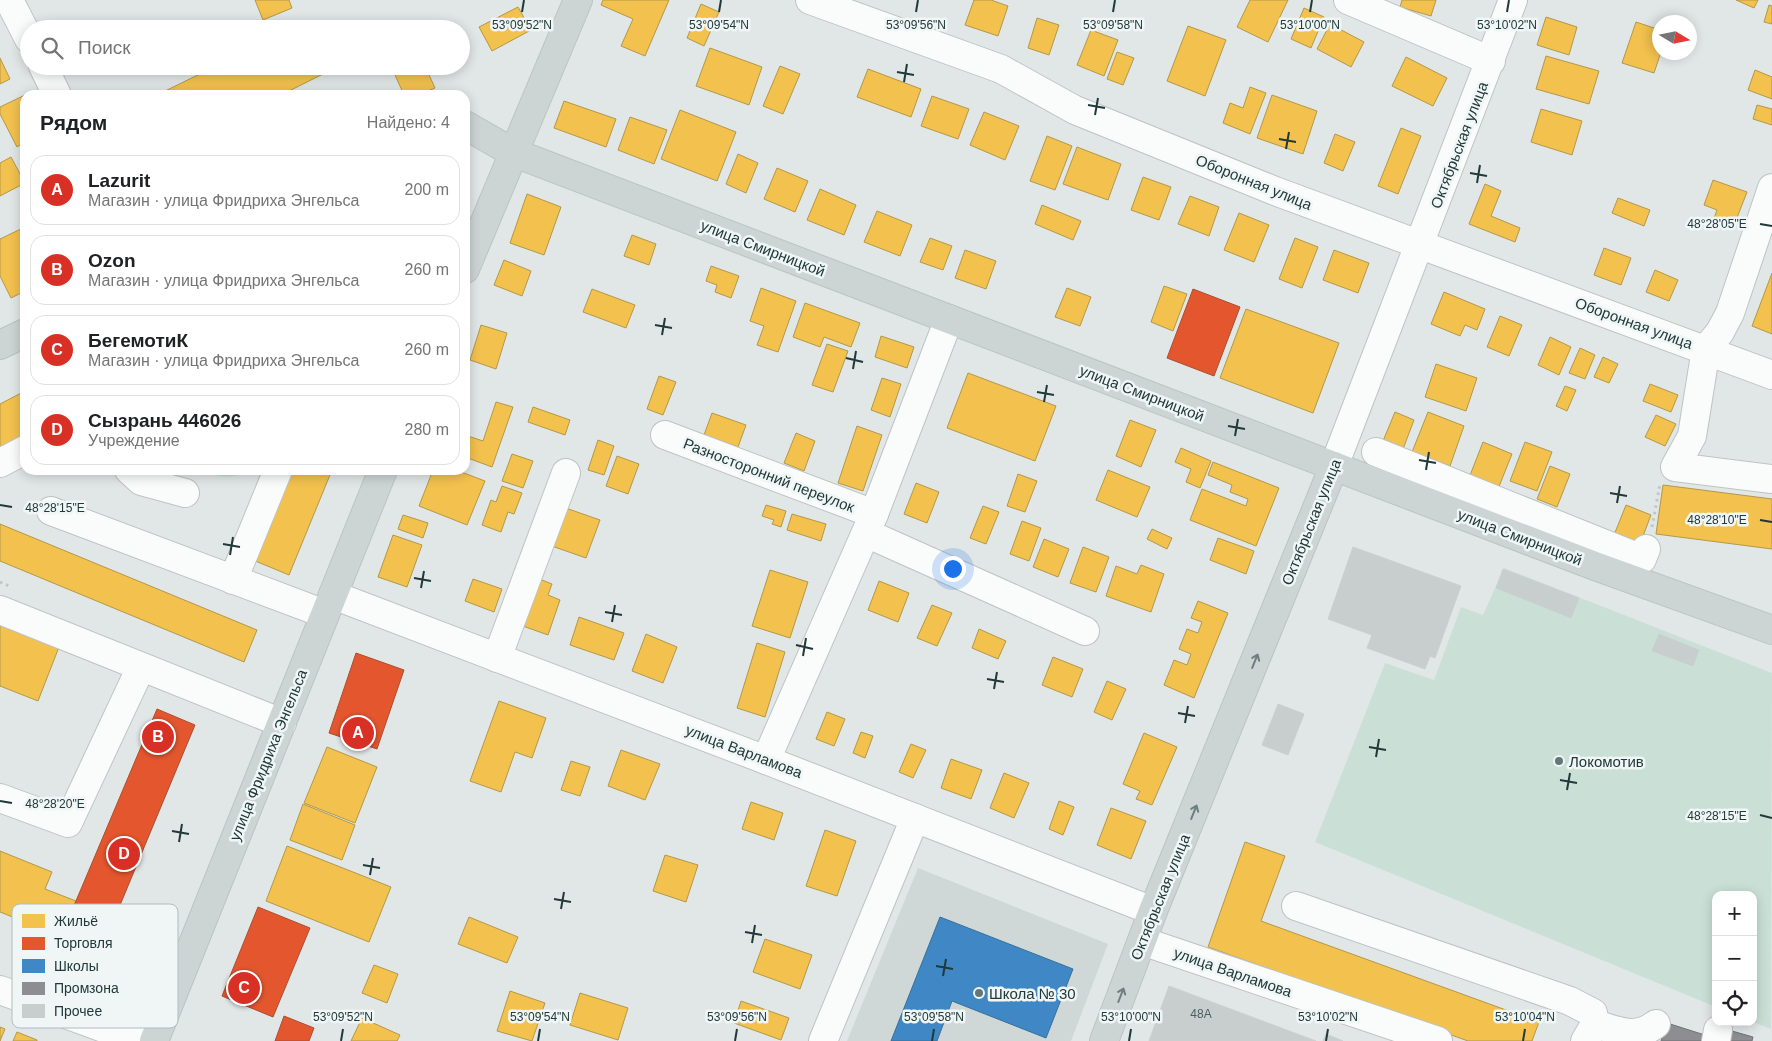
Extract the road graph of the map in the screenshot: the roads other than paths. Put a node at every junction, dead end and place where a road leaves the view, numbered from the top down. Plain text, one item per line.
1 (9, 0) edge
2 (578, 0) edge
3 (810, 0) edge
4 (1348, 0) edge
5 (1513, 0) edge
6 (20, 21) edge
7 (1491, 61) junction
8 (47, 75) edge
9 (55, 90) edge
10 (470, 128) edge
11 (512, 152) junction
12 (1772, 188) edge
13 (1420, 246) junction
14 (470, 257) edge
15 (949, 319) junction
16 (20, 335) edge
17 (0, 345) edge
18 (1706, 349) junction
19 (1772, 375) edge
20 (665, 436) dead end
21 (1376, 452) dead end
22 (20, 453) edge
23 (0, 463) edge
24 (1334, 466) junction
25 (566, 472) dead end
26 (134, 475) edge
27 (276, 475) edge
28 (382, 475) edge
29 (1772, 480) edge
30 (185, 493) dead end
31 (50, 511) dead end
32 (870, 524) junction
33 (1646, 549) road end
34 (233, 580) junction
35 (329, 605) junction
36 (0, 610) edge
37 (1772, 630) edge
38 (1085, 631) dead end
39 (497, 658) junction
40 (142, 667) junction
41 (282, 723) junction
42 (766, 760) junction
43 (0, 798) edge
44 (915, 818) junction
45 (1296, 906) dead end
46 (1154, 911) junction
47 (1142, 941) junction
48 (178, 981) edge
49 (0, 990) edge
50 (12, 994) edge
51 (1656, 1024) dead end
52 (104, 1028) edge
53 (159, 1028) edge
54 (1389, 1032) edge
55 (1590, 1032) edge
56 (139, 1041) edge
57 (154, 1041) edge
58 (823, 1041) edge
59 (1104, 1041) edge
60 (1438, 1041) edge

1 - 6 street
2 - 11 main road
3 - 13 street, Оборонная улица
4 - 7 street
5 - 7 street, Октябрьская улица
7 - 13 street, Октябрьская улица
8 - 9 street
10 - 11 main road, улица Смирницкой
11 - 14 main road
11 - 15 main road, улица Смирницкой
12 - 18 street
13 - 18 street, Оборонная улица
13 - 24 street, Октябрьская улица
15 - 24 main road, улица Смирницкой
15 - 32 street
16 - 17 main road
18 - 19 street, Оборонная улица
18 - 29 street
20 - 32 street, Разносторонний переулок
21 - 33 street
22 - 23 street
24 - 37 main road, улица Смирницкой
46 -> 24 main road, Октябрьская улица
25 - 39 street
26 - 30 street
27 - 34 street
28 - 35 main road, улица Фридриха Энгельса
31 - 34 street, улица Варламова
32 - 38 street, Разносторонний переулок
32 - 42 street
34 - 35 street, улица Варламова
35 - 39 street, улица Варламова
35 - 41 main road, улица Фридриха Энгельса
36 - 40 street
39 - 42 street, улица Варламова
40 - 41 street
40 - 43 street
41 - 48 main road, улица Фридриха Энгельса
42 - 44 street, улица Варламова
44 - 46 street, улица Варламова
44 - 58 street
45 - 55 street
46 - 47 main road, Октябрьская улица
47 - 54 street, улица Варламова
59 -> 47 main road, Октябрьская улица
49 - 50 street
51 - 55 street
52 - 56 street
53 - 57 main road, улица Фридриха Энгельса
54 - 60 street, улица Варламова

